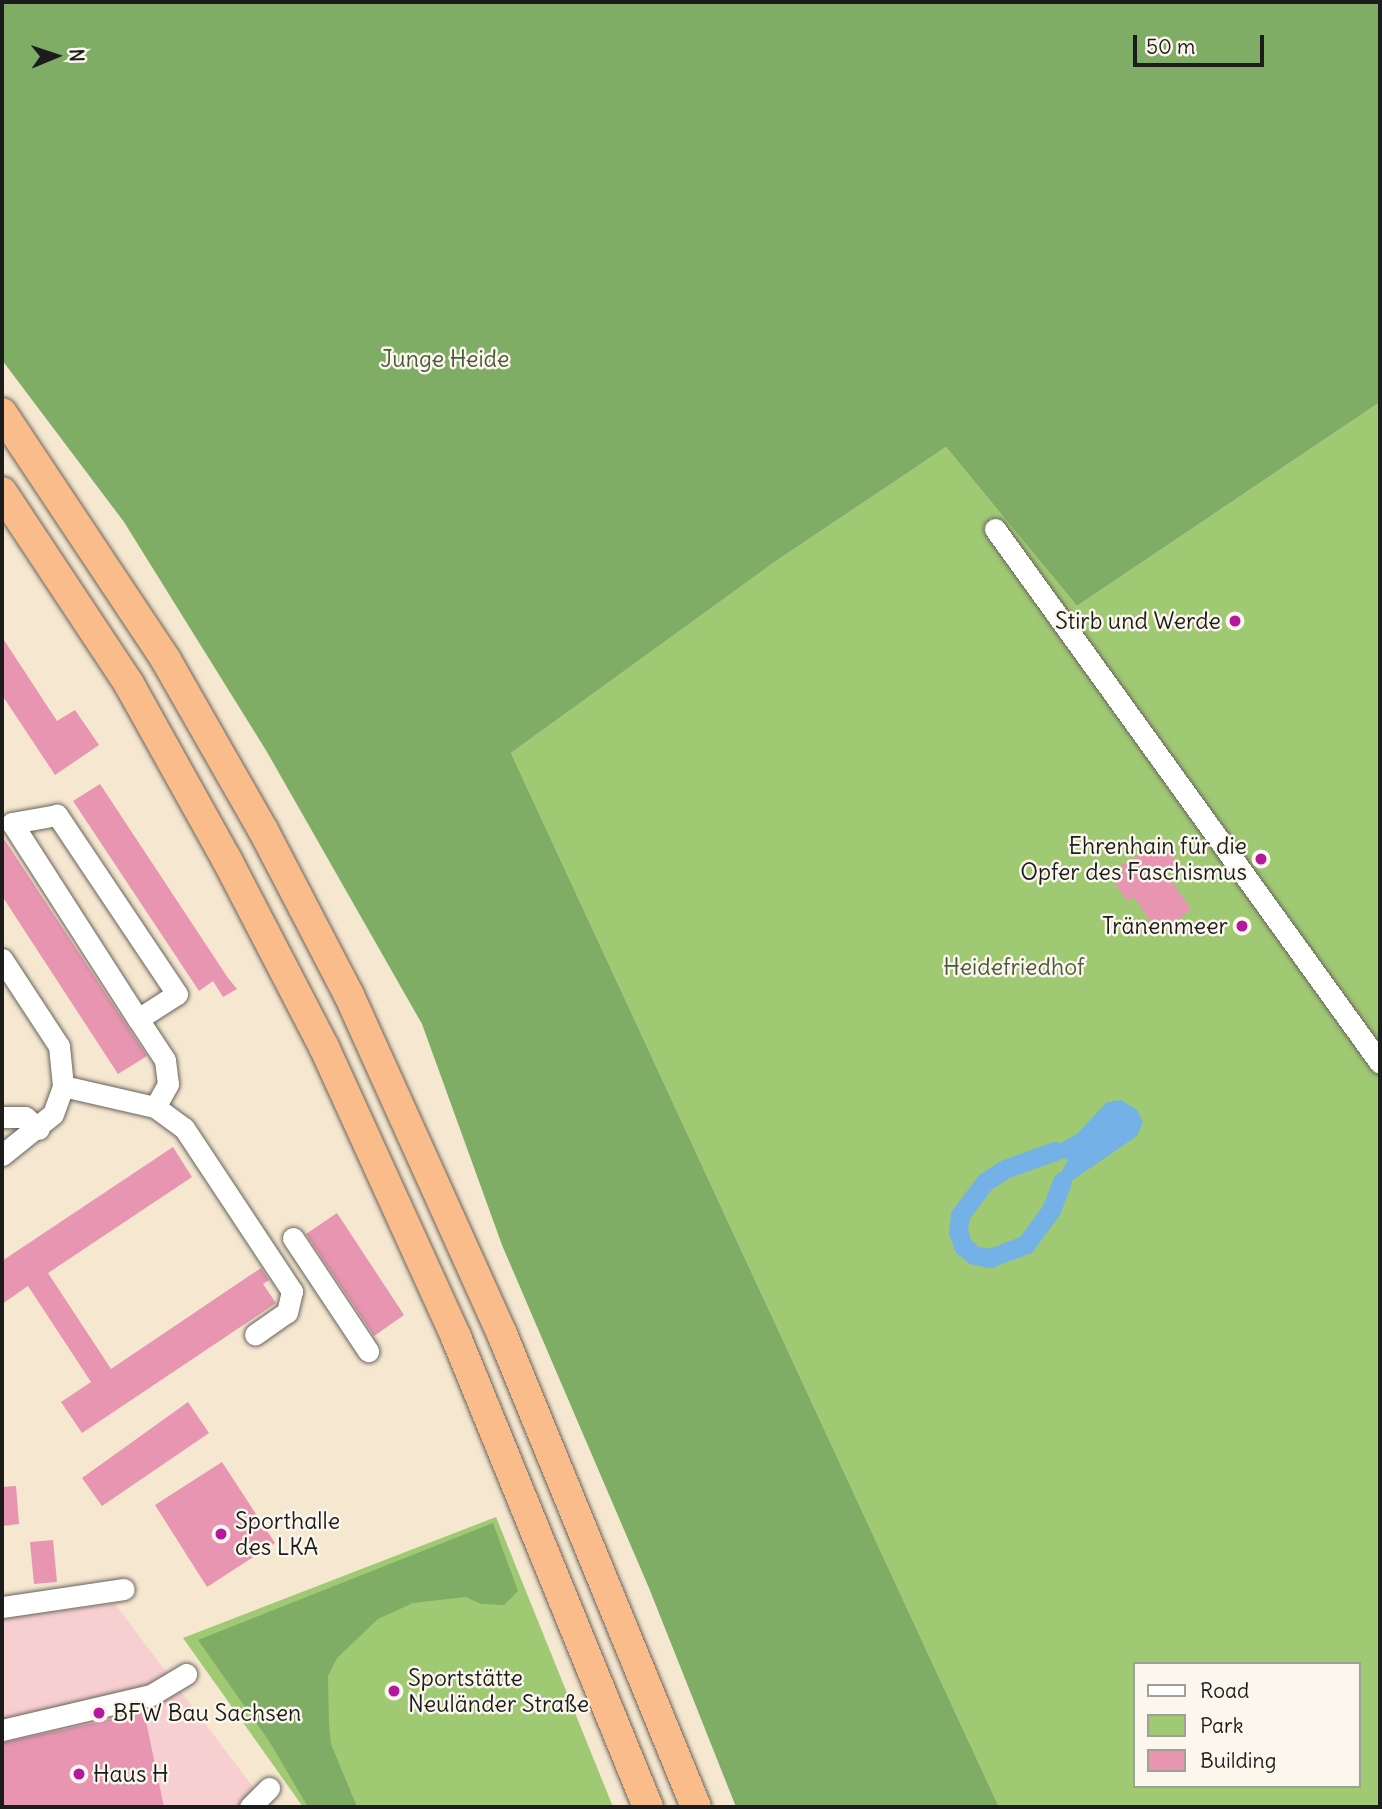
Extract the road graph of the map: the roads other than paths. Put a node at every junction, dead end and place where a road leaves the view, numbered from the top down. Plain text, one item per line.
1 (2, 413) edge
2 (7, 506) edge
3 (995, 529) dead end
4 (5, 820) edge
5 (2, 958) edge
6 (138, 1018) junction
7 (1380, 1063) edge
8 (63, 1086) junction
9 (155, 1107) junction
10 (2, 1116) edge
11 (39, 1129) junction
12 (2, 1154) edge
13 (293, 1238) dead end
14 (310, 1263) junction
15 (285, 1280) junction
16 (255, 1335) dead end
17 (368, 1351) dead end
18 (124, 1589) dead end
19 (2, 1607) edge
20 (186, 1674) dead end
21 (2, 1730) edge
22 (269, 1788) dead end
23 (250, 1807) edge
24 (648, 1807) edge
25 (696, 1807) edge

1 - 25 highway
2 - 24 highway
3 - 7 street
4 - 6 street
4 - 6 street
5 - 8 street
6 - 9 street
8 - 9 street
8 - 11 street
9 - 15 street
10 - 11 street
11 - 12 street
13 - 14 street
14 - 15 street
14 - 17 street
15 - 16 street
18 - 19 street
20 - 21 street
22 - 23 street

